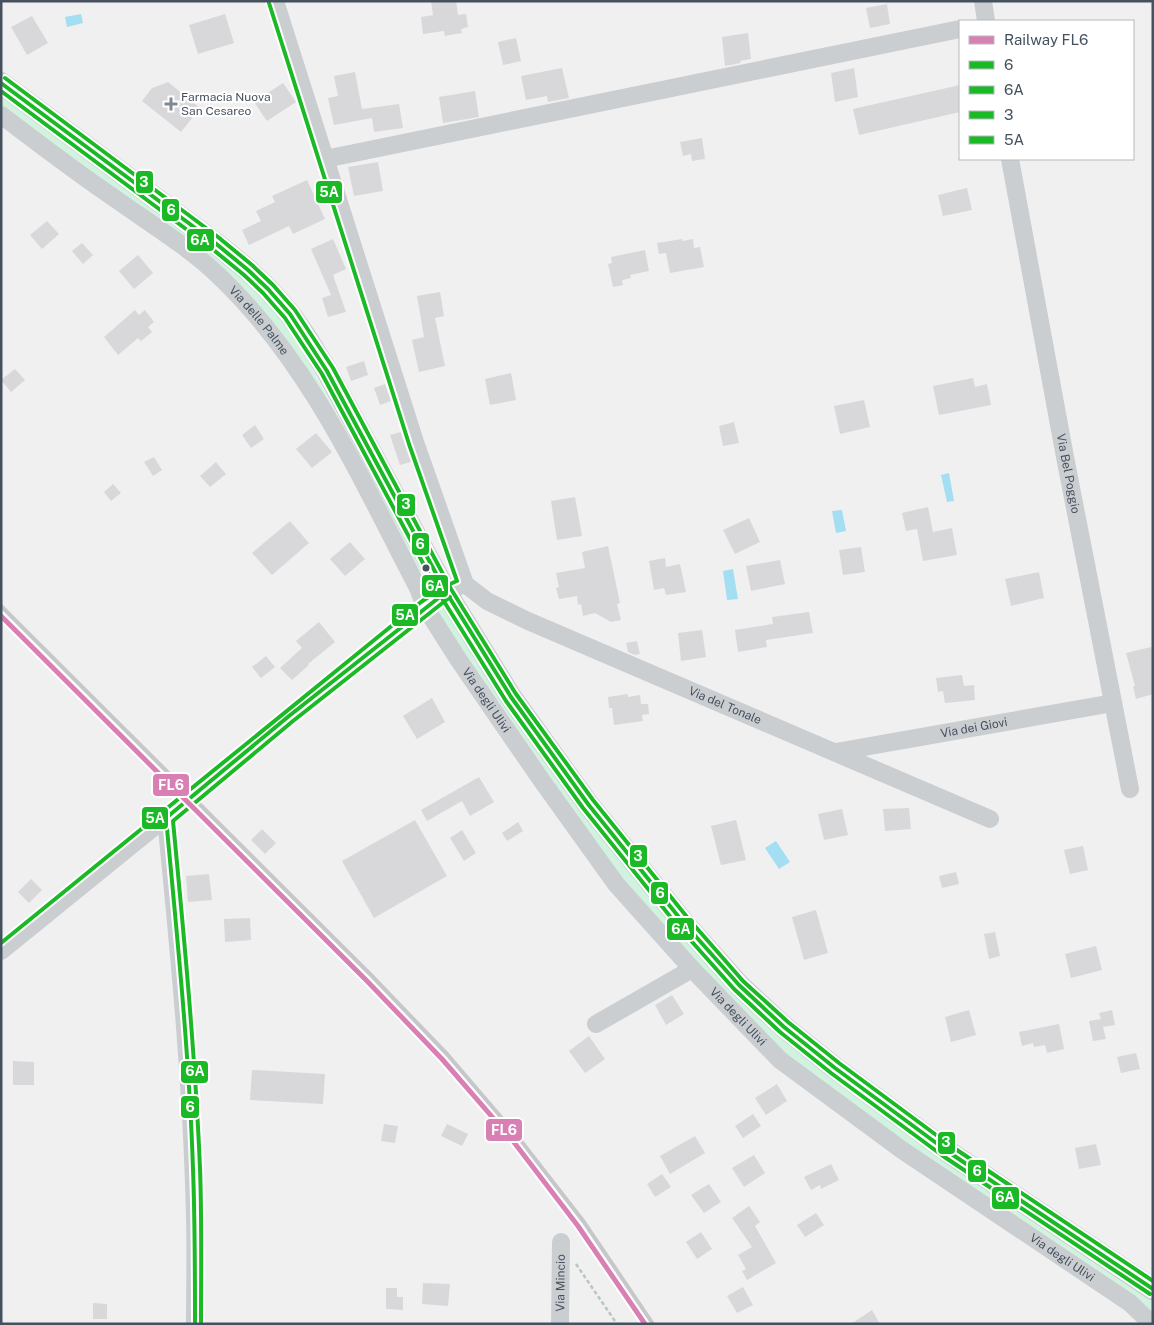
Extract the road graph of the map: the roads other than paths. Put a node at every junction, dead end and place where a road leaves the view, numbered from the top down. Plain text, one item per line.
1 (275, 1) edge
2 (983, 1) edge
3 (986, 20) edge
4 (959, 29) edge
5 (1, 83) edge
6 (1, 115) edge
7 (325, 159) junction
8 (1010, 160) edge
9 (456, 588) junction
10 (425, 607) junction
11 (1112, 703) junction
12 (836, 752) junction
13 (1130, 789) dead end
14 (166, 818) junction
15 (990, 819) dead end
16 (1, 951) edge
17 (692, 969) junction
18 (596, 1024) dead end
19 (561, 1242) road end
20 (1153, 1289) edge
21 (195, 1324) edge
22 (560, 1324) edge
23 (1152, 1324) edge

1 - 7 street
2 - 3 street
4 - 7 street
5 - 9 main road
6 - 10 street, Via delle Palme
7 - 9 street
8 - 11 street, Via Bel Poggio
9 - 10 street
9 - 12 street, Via del Tonale
9 - 20 main road
10 - 14 street
10 - 17 street, Via degli Ulivi
11 - 12 street, Via dei Giovi
11 - 13 street, Via Bel Poggio
12 - 15 street, Via del Tonale
14 - 16 street
14 - 21 street
17 - 18 street
17 - 23 street, Via degli Ulivi
19 - 22 street, Via Mincio

